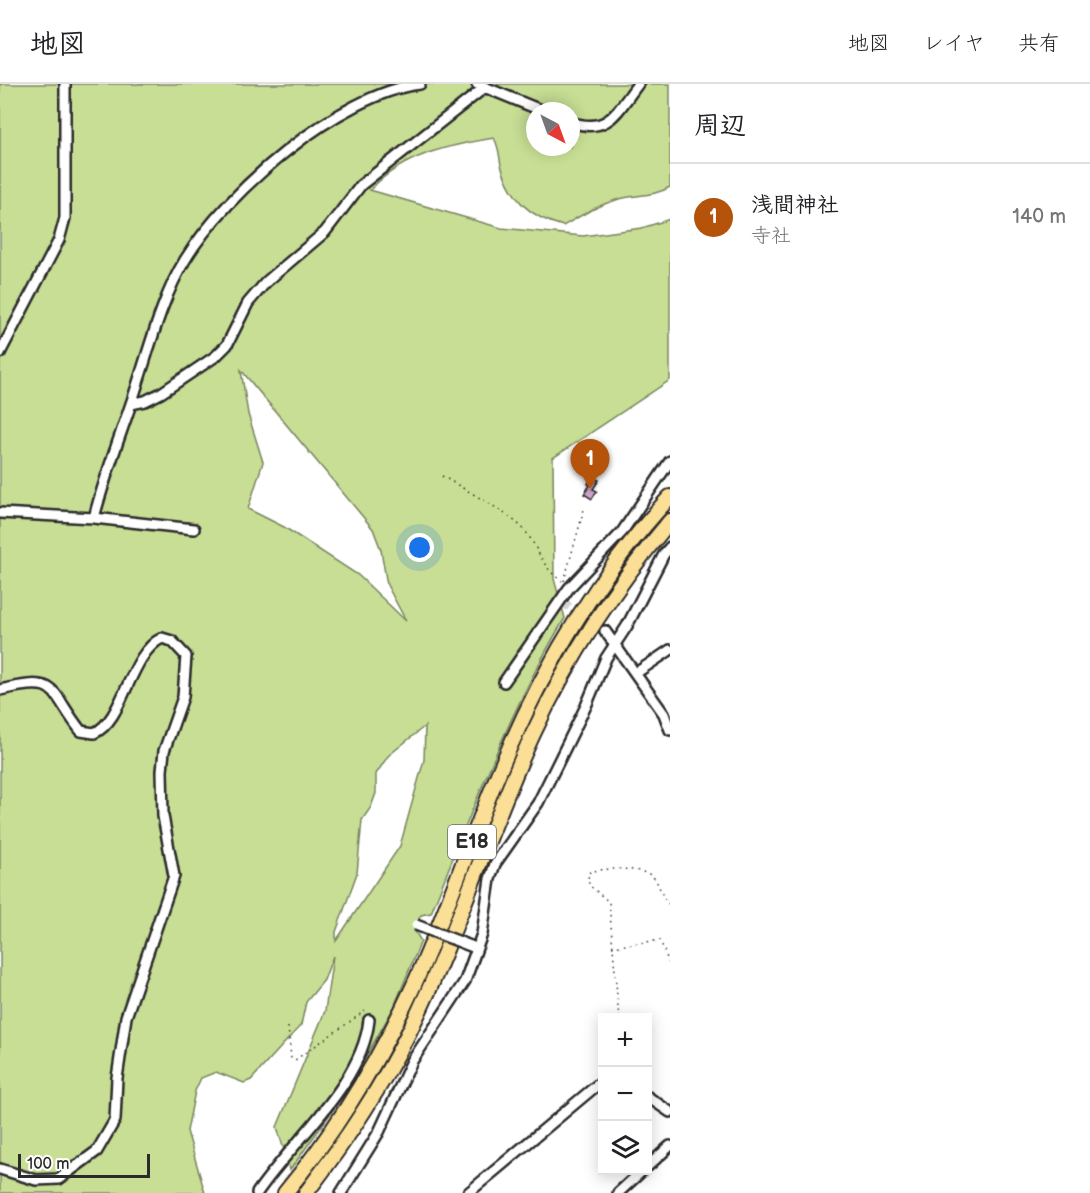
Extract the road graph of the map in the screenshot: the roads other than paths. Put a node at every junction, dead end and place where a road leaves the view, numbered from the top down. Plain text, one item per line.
1 (65, 84) edge
2 (420, 84) edge
3 (638, 84) edge
4 (481, 86) edge
5 (526, 104) edge
6 (580, 124) edge
7 (0, 352) edge
8 (131, 404) junction
9 (670, 461) edge
10 (670, 497) edge
11 (0, 513) edge
12 (94, 518) junction
13 (670, 521) edge
14 (194, 529) dead end
15 (670, 547) edge
16 (605, 631) tunnel mouth
17 (615, 647) junction
18 (670, 650) edge
19 (636, 673) junction
20 (504, 682) dead end
21 (0, 690) edge
22 (670, 730) edge
23 (416, 925) dead end
24 (475, 948) junction
25 (369, 1020) road end
26 (598, 1085) edge
27 (652, 1100) edge
28 (670, 1112) edge
29 (670, 1146) edge
30 (652, 1162) edge
31 (0, 1169) edge
32 (276, 1170) junction
33 (638, 1175) edge
34 (285, 1177) tunnel mouth
35 (257, 1193) edge
36 (285, 1193) edge
37 (306, 1193) edge
38 (340, 1193) edge
39 (468, 1193) edge
40 (618, 1193) edge

1 - 7 street
2 - 8 street
3 - 6 street
4 - 5 street
4 - 8 street
8 - 12 street
9 - 20 street
10 - 36 highway, E18
11 - 12 street
12 - 14 street
13 - 37 highway, E18
15 - 17 street
16 - 17 street
17 - 19 street
17 - 24 street
18 - 19 street
19 - 22 street
21 - 31 street
23 - 24 street, bridge
24 - 38 street
25 - 32 street
26 - 39 street
27 - 28 street
29 - 30 street
32 - 34 street
32 - 35 street
33 - 40 street

